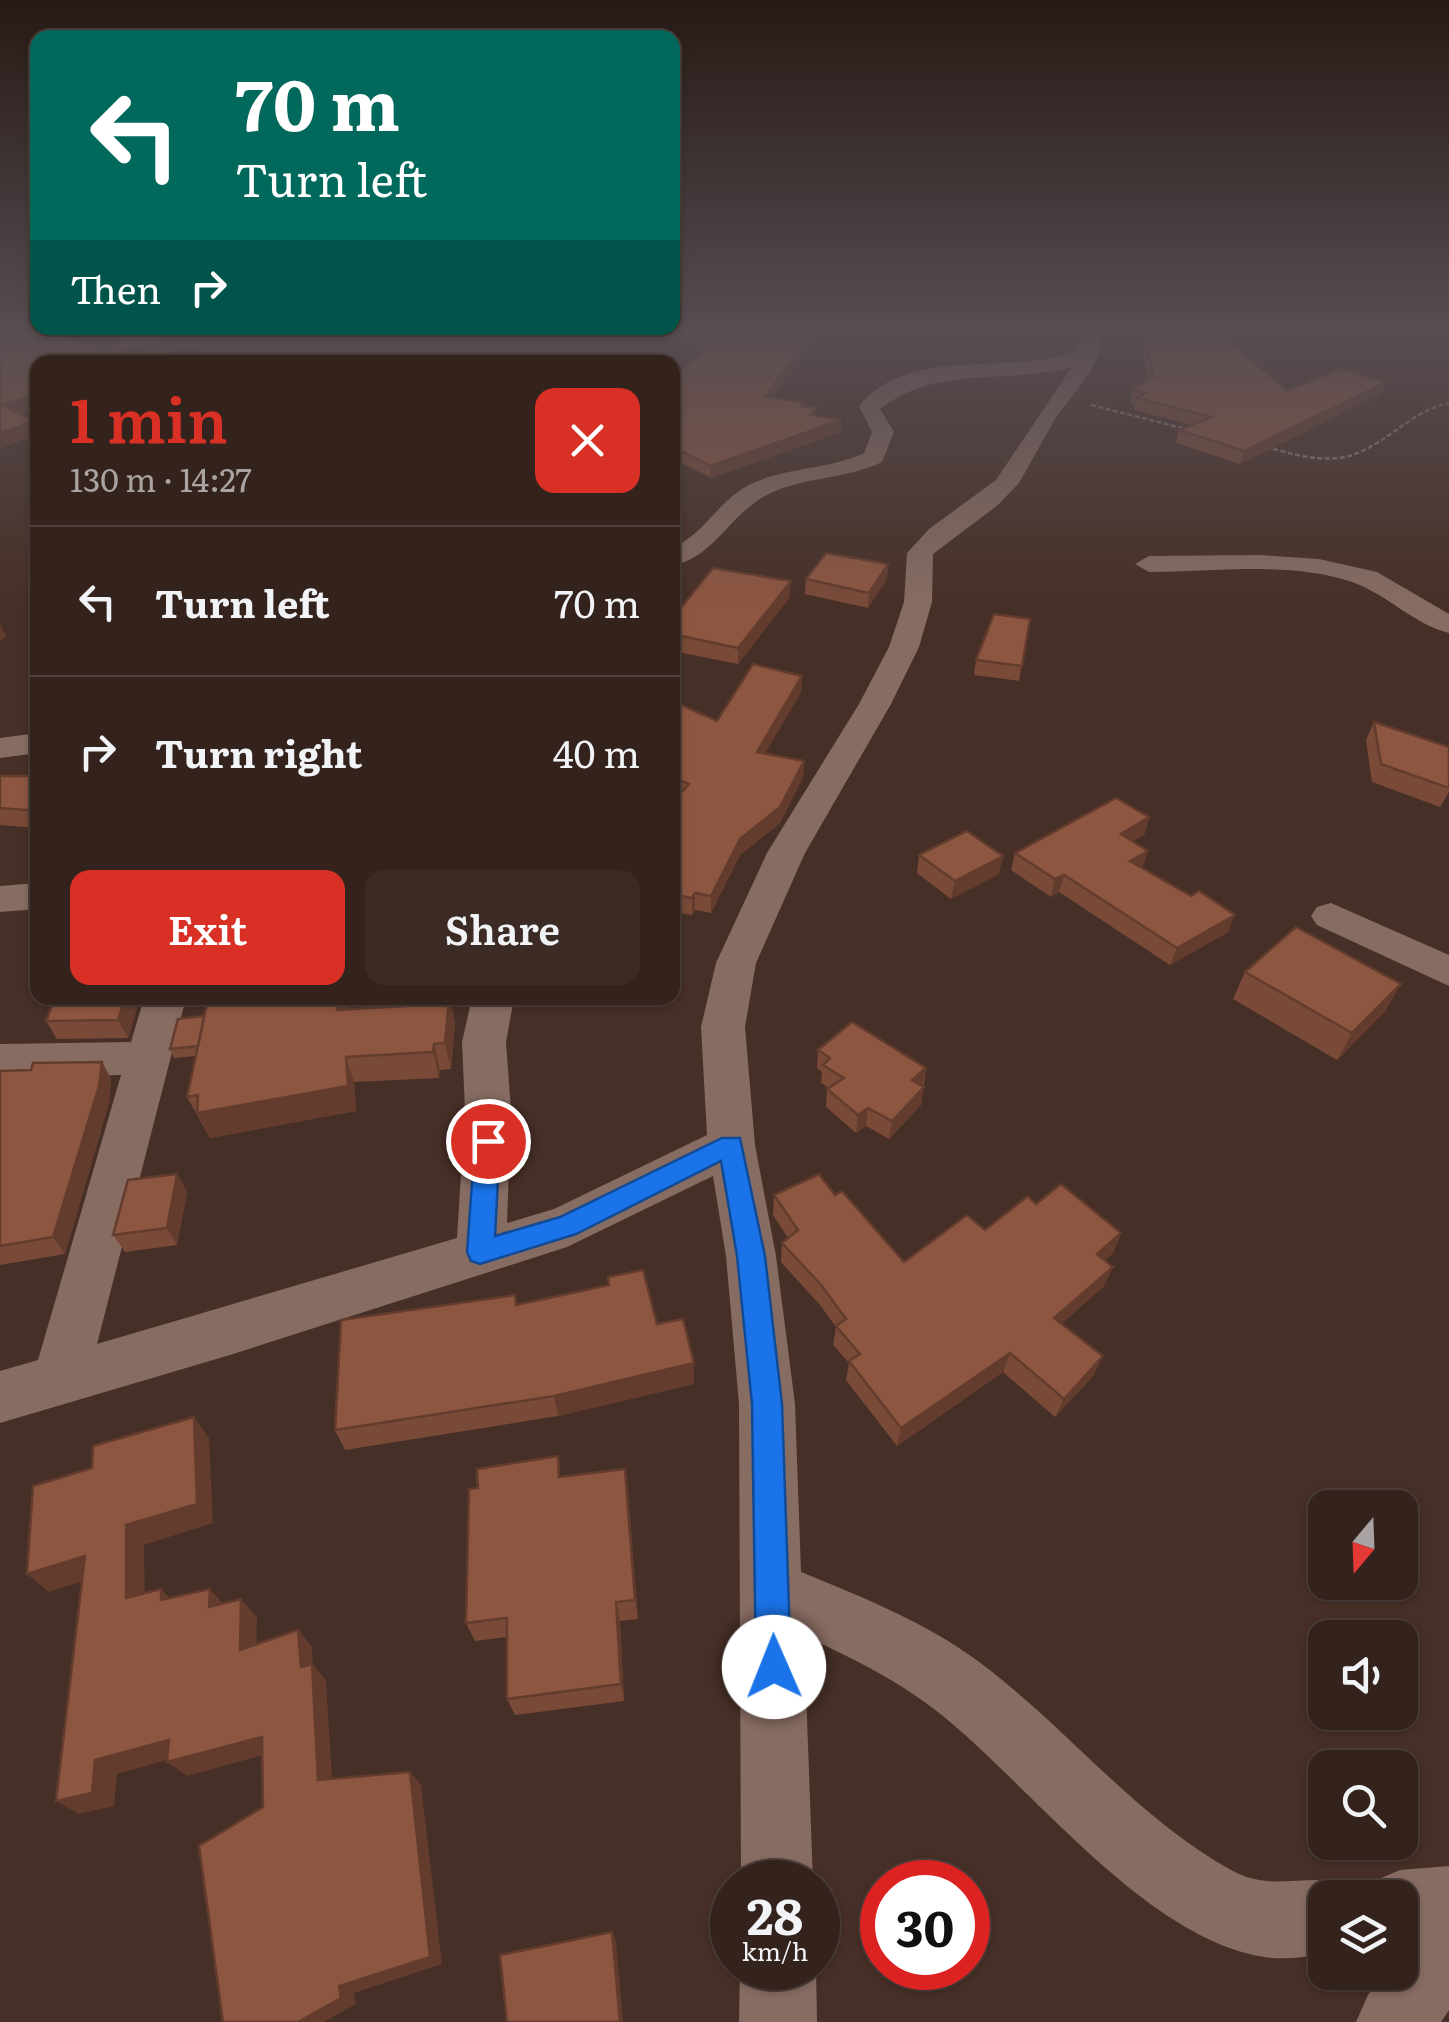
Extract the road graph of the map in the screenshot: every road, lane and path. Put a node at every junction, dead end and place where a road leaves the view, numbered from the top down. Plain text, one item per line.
1 (878, 420) edge
2 (1044, 420) edge
3 (1155, 420) edge
4 (1407, 420) edge
5 (1194, 430) edge
6 (1262, 446) edge
7 (680, 555) edge
8 (1148, 564) dead end
9 (1449, 624) edge
10 (30, 744) edge
11 (0, 748) edge
12 (30, 897) edge
13 (0, 899) edge
14 (1331, 916) dead end
15 (1449, 972) edge
16 (163, 1005) edge
17 (492, 1005) edge
18 (150, 1058) junction
19 (0, 1061) edge
20 (731, 1145) junction
21 (480, 1252) junction
22 (59, 1382) junction
23 (0, 1396) edge
24 (772, 1591) junction
25 (777, 1860) edge
26 (1449, 1903) edge
27 (1418, 1906) edge
28 (1308, 1920) edge
29 (1449, 1944) edge
30 (778, 1990) edge
31 (778, 2022) edge
32 (1395, 2022) edge

1 - 7 street
2 - 20 street
3 - 5 path
4 - 6 path
8 - 9 street
10 - 11 street
12 - 13 street
14 - 15 street
16 - 18 street
17 - 21 street
18 - 19 street
18 - 22 street
20 - 21 street
20 - 24 street
21 - 22 street
22 - 23 street
24 - 25 street
24 - 28 street
26 - 27 street
29 - 32 street
30 - 31 street

